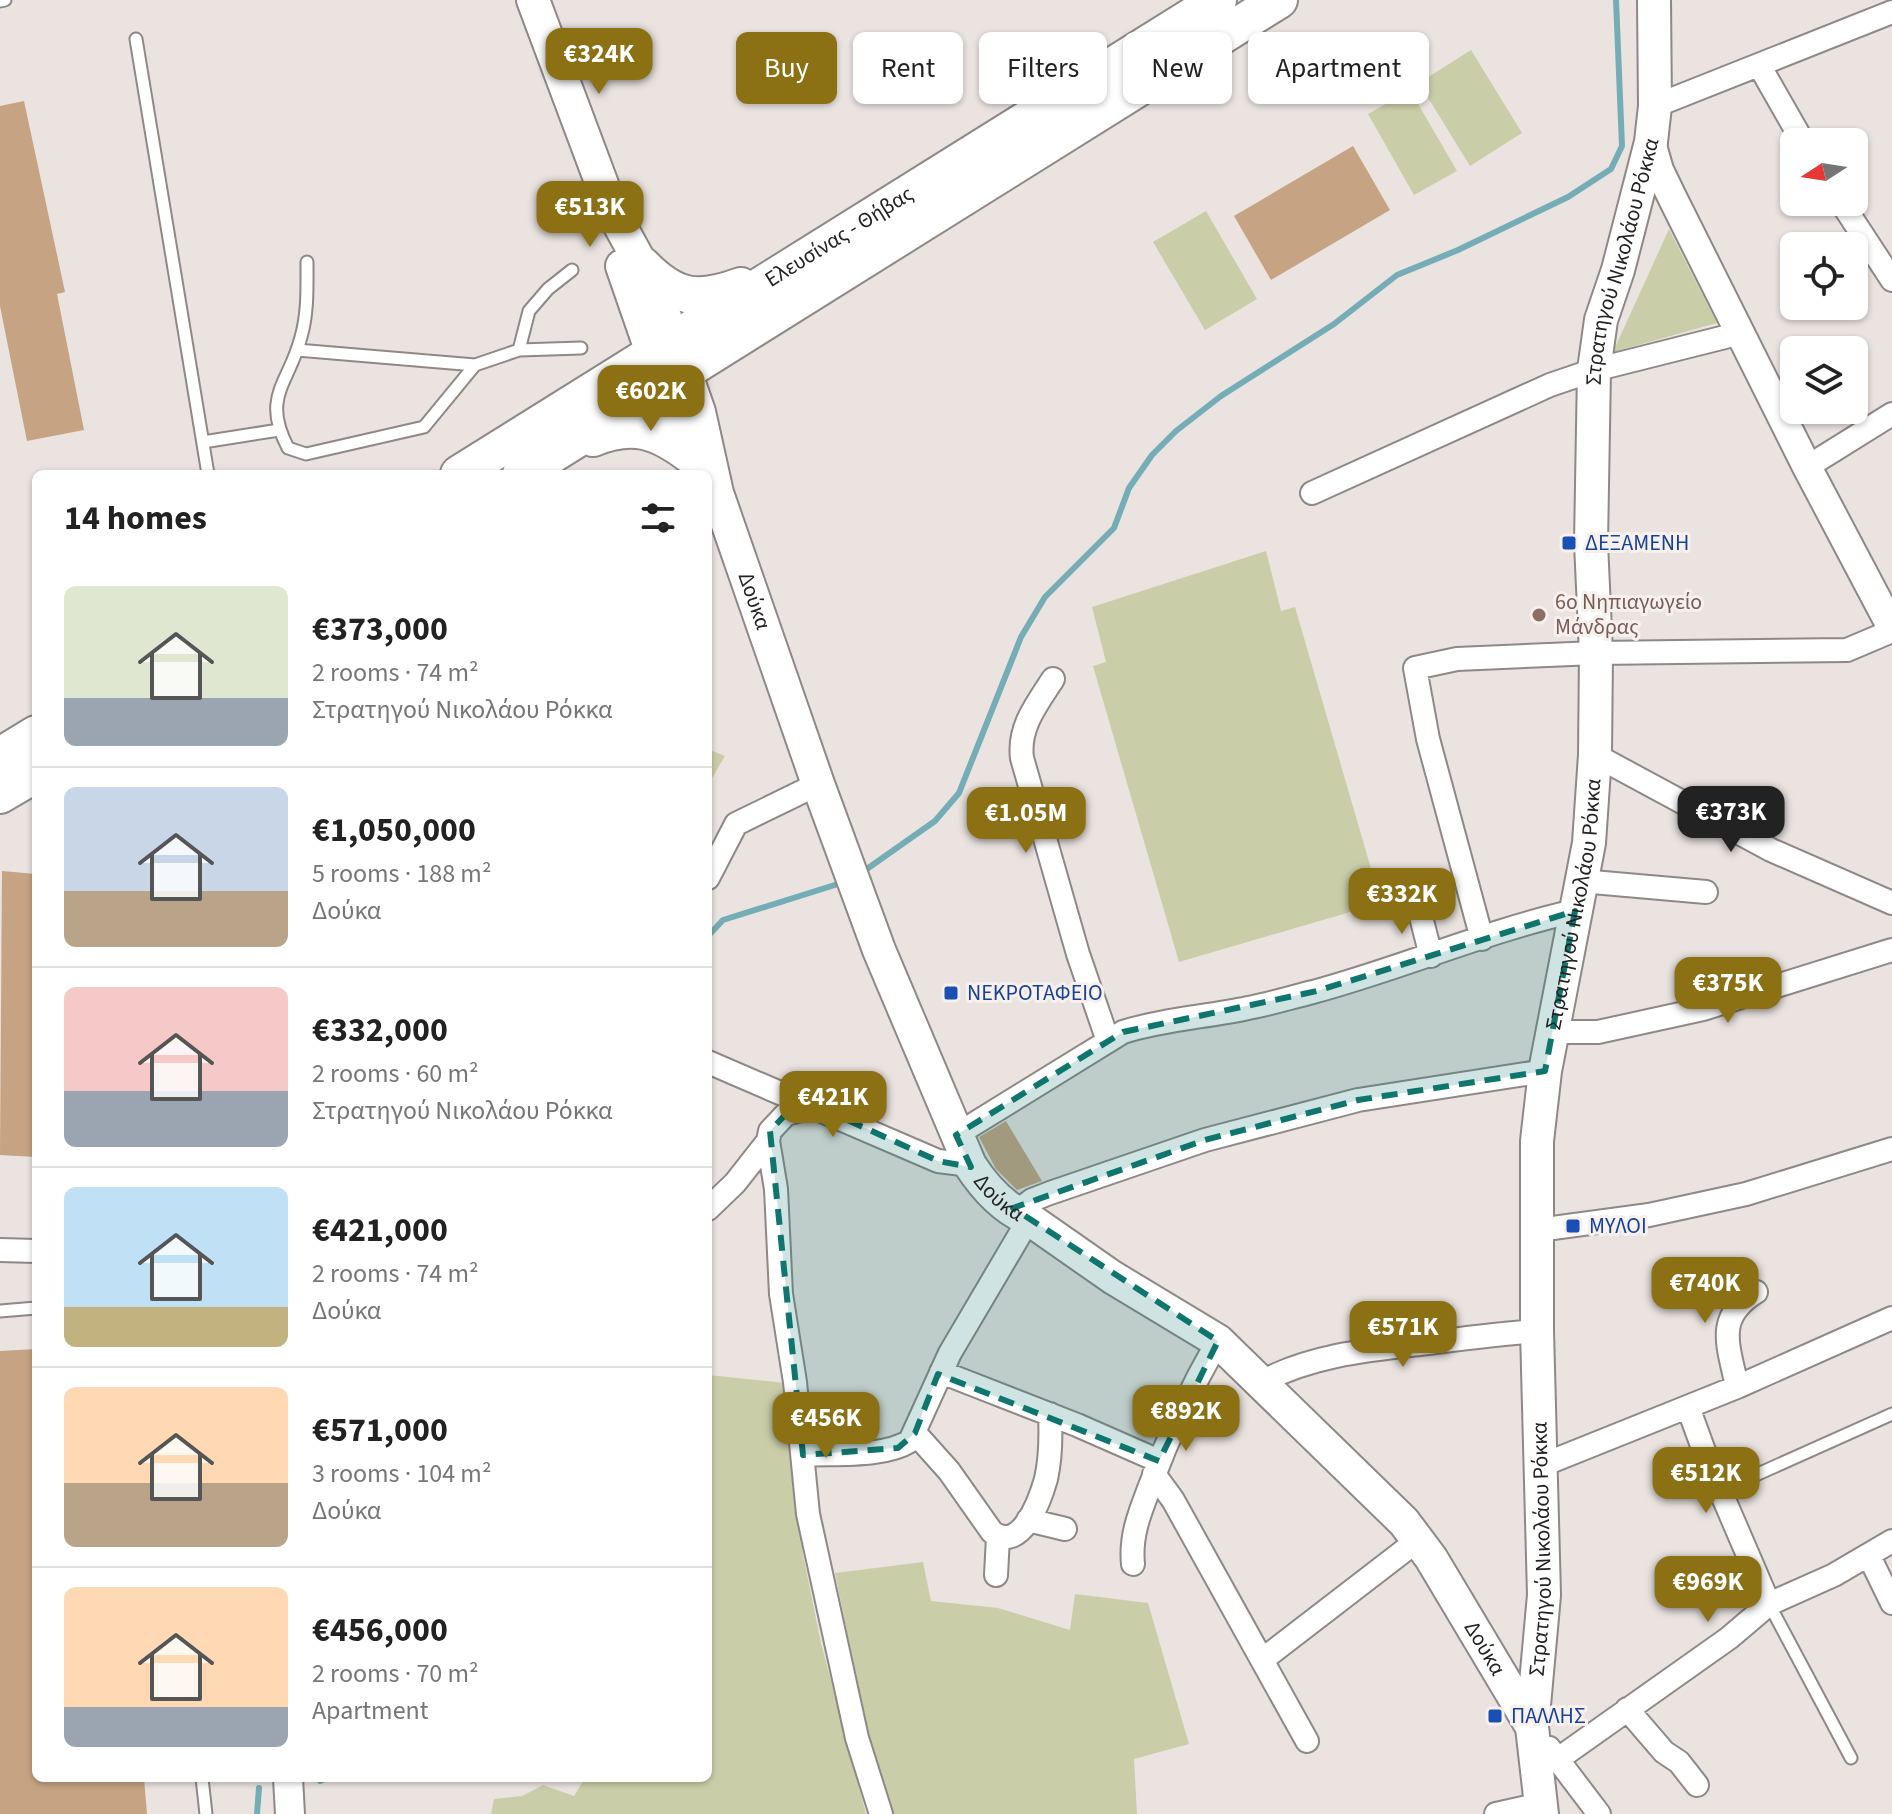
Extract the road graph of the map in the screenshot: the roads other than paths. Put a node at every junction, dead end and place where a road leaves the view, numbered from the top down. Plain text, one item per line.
1 (533, 0) edge
2 (1218, 0) edge
3 (1279, 0) edge
4 (1654, 0) edge
5 (1892, 12) edge
6 (136, 39) dead end
7 (1759, 65) junction
8 (1655, 106) junction
9 (1795, 128) edge
10 (1651, 142) junction
11 (612, 211) junction
12 (1850, 216) edge
13 (307, 262) dead end
14 (642, 265) junction
15 (792, 267) junction
16 (572, 270) dead end
17 (1892, 280) edge
18 (1741, 333) junction
19 (581, 348) dead end
20 (297, 350) junction
21 (519, 350) junction
22 (669, 363) junction
23 (475, 365) junction
24 (1594, 370) junction
25 (1892, 414) edge
26 (279, 430) junction
27 (203, 442) junction
28 (536, 465) edge
29 (1807, 467) junction
30 (207, 470) edge
31 (467, 470) edge
32 (701, 470) edge
33 (704, 470) edge
34 (706, 470) edge
35 (712, 492) edge
36 (1312, 493) dead end
37 (1892, 630) edge
38 (1596, 653) junction
39 (1053, 679) dead end
40 (32, 736) edge
41 (1595, 755) junction
42 (0, 756) edge
43 (32, 776) edge
44 (818, 784) junction
45 (0, 795) edge
46 (712, 870) edge
47 (1706, 892) dead end
48 (1578, 896) junction
49 (1892, 903) edge
50 (1418, 905) dead end
51 (1482, 939) junction
52 (1892, 950) edge
53 (1431, 956) junction
54 (1553, 1032) junction
55 (1108, 1041) junction
56 (712, 1064) edge
57 (1545, 1071) junction
58 (823, 1109) junction
59 (956, 1135) junction
60 (768, 1141) junction
61 (1892, 1149) edge
62 (970, 1165) junction
63 (712, 1205) edge
64 (1022, 1216) junction
65 (1538, 1230) junction
66 (0, 1250) edge
67 (32, 1251) edge
68 (1756, 1292) dead end
69 (32, 1308) edge
70 (0, 1311) edge
71 (1892, 1318) edge
72 (1537, 1331) junction
73 (1218, 1341) junction
74 (941, 1372) junction
75 (1260, 1383) junction
76 (1737, 1387) junction
77 (1688, 1407) junction
78 (1050, 1414) junction
79 (1892, 1414) edge
80 (915, 1433) junction
81 (803, 1455) junction
82 (1540, 1466) junction
83 (1157, 1468) junction
84 (1720, 1491) junction
85 (1028, 1520) junction
86 (1065, 1529) dead end
87 (998, 1537) junction
88 (1418, 1540) junction
89 (1892, 1541) edge
90 (1869, 1556) junction
91 (1133, 1564) dead end
92 (996, 1575) dead end
93 (1892, 1603) edge
94 (1769, 1604) junction
95 (1262, 1660) junction
96 (1627, 1709) junction
97 (1532, 1727) junction
98 (1307, 1741) dead end
99 (1851, 1758) dead end
100 (1558, 1759) junction
101 (202, 1782) edge
102 (288, 1782) edge
103 (1697, 1785) dead end
104 (1541, 1809) edge
105 (206, 1814) edge
106 (290, 1814) edge
107 (881, 1814) edge
108 (1496, 1814) edge
109 (1599, 1814) edge

1 - 11 main road
2 - 15 main road, Ελευσίνας - Θήβας
3 - 22 main road, Ελευσίνας - Θήβας
4 - 8 main road, Στρατηγού Νικολάου Ρόκκα
5 - 7 street
6 - 27 lane
7 - 8 street
7 - 9 street
8 - 10 main road, Στρατηγού Νικολάου Ρόκκα
10 - 18 street
10 - 24 main road, Στρατηγού Νικολάου Ρόκκα
11 - 14 main road
11 - 22 main road
12 - 17 street
13 - 20 lane
14 - 15 main road
14 - 22 main road
15 - 22 main road, Ελευσίνας - Θήβας
16 - 21 lane
18 - 24 street
18 - 29 street
19 - 21 lane
20 - 23 lane
20 - 26 lane
21 - 23 lane
22 - 28 main road, Ελευσίνας - Θήβας
22 - 31 main road, Ελευσίνας - Θήβας
22 - 33 main road, Δούκα
22 - 34 main road, Δούκα
23 - 26 lane
24 - 36 street
24 - 38 main road, Στρατηγού Νικολάου Ρόκκα
25 - 29 street
26 - 27 lane
27 - 30 lane
28 - 32 main road
29 - 37 street
35 - 44 main road, Δούκα
37 - 38 street
38 - 41 main road, Στρατηγού Νικολάου Ρόκκα
38 - 51 street
39 - 55 street
40 - 42 main road
41 - 48 main road, Στρατηγού Νικολάου Ρόκκα
41 - 49 street
43 - 45 main road
44 - 46 street
44 - 59 main road, Δούκα
47 - 48 street
48 - 51 street
48 - 54 main road, Στρατηγού Νικολάου Ρόκκα
50 - 53 street
51 - 53 street
52 - 54 street
53 - 55 street
54 - 57 main road, Στρατηγού Νικολάου Ρόκκα
55 - 59 street
56 - 58 street
57 - 64 street
57 - 65 main road, Στρατηγού Νικολάου Ρόκκα
58 - 60 street
58 - 62 street
59 - 62 main road, Δούκα
60 - 63 street
60 - 81 street
61 - 65 street
62 - 64 main road, Δούκα
64 - 73 main road, Δούκα
64 - 74 street
65 - 72 main road, Στρατηγού Νικολάου Ρόκκα
66 - 67 street
68 - 76 street
69 - 70 lane
71 - 76 street
72 - 75 street
72 - 82 main road, Στρατηγού Νικολάου Ρόκκα
73 - 75 main road, Δούκα
73 - 83 street
74 - 78 street
74 - 80 street
75 - 88 main road, Δούκα
76 - 77 street
77 - 82 street
77 - 84 street
78 - 83 street
78 - 85 street
79 - 84 lane
80 - 81 street
80 - 87 street
81 - 107 street
82 - 97 main road, Στρατηγού Νικολάου Ρόκκα
83 - 91 street
83 - 95 street
84 - 94 street
85 - 86 street
85 - 87 street
87 - 92 street
88 - 95 street
88 - 97 main road, Δούκα
89 - 90 street
90 - 93 street
90 - 94 street
94 - 96 street
94 - 99 lane
95 - 98 street
96 - 100 street
96 - 103 street
97 - 100 street
97 - 104 main road, Στρατηγού Νικολάου Ρόκκα
100 - 109 street
101 - 105 lane
102 - 106 street
104 - 108 street

